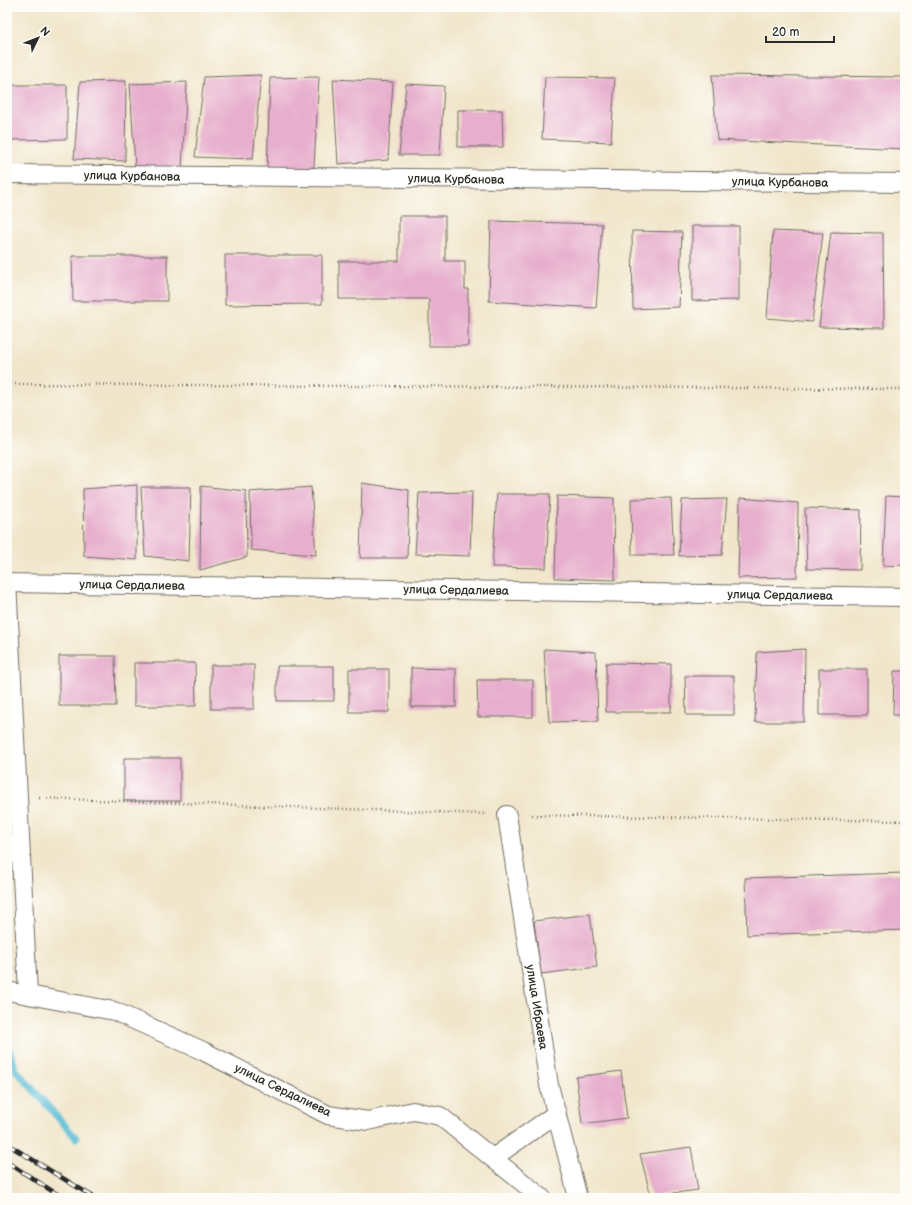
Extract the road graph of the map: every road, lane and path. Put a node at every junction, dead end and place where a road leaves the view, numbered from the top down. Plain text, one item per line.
1 (882, 7) edge
2 (905, 7) edge
3 (7, 174) edge
4 (905, 183) edge
5 (7, 384) edge
6 (905, 389) edge
7 (7, 582) edge
8 (905, 597) edge
9 (18, 797) junction
10 (507, 815) junction
11 (905, 820) edge
12 (7, 991) edge
13 (28, 994) junction
14 (557, 1113) junction
15 (493, 1158) junction
16 (542, 1198) edge
17 (578, 1198) edge

1 - 2 path
3 - 4 street, улица Курбанова
5 - 6 path
7 - 8 street, улица Сердалиева
7 - 9 street
9 - 10 path
9 - 13 street
10 - 11 path
10 - 14 street, улица Ибраева
12 - 13 street, улица Сердалиева
13 - 15 street, улица Сердалиева
14 - 15 street
14 - 17 street, улица Ибраева
15 - 16 street, улица Сердалиева

